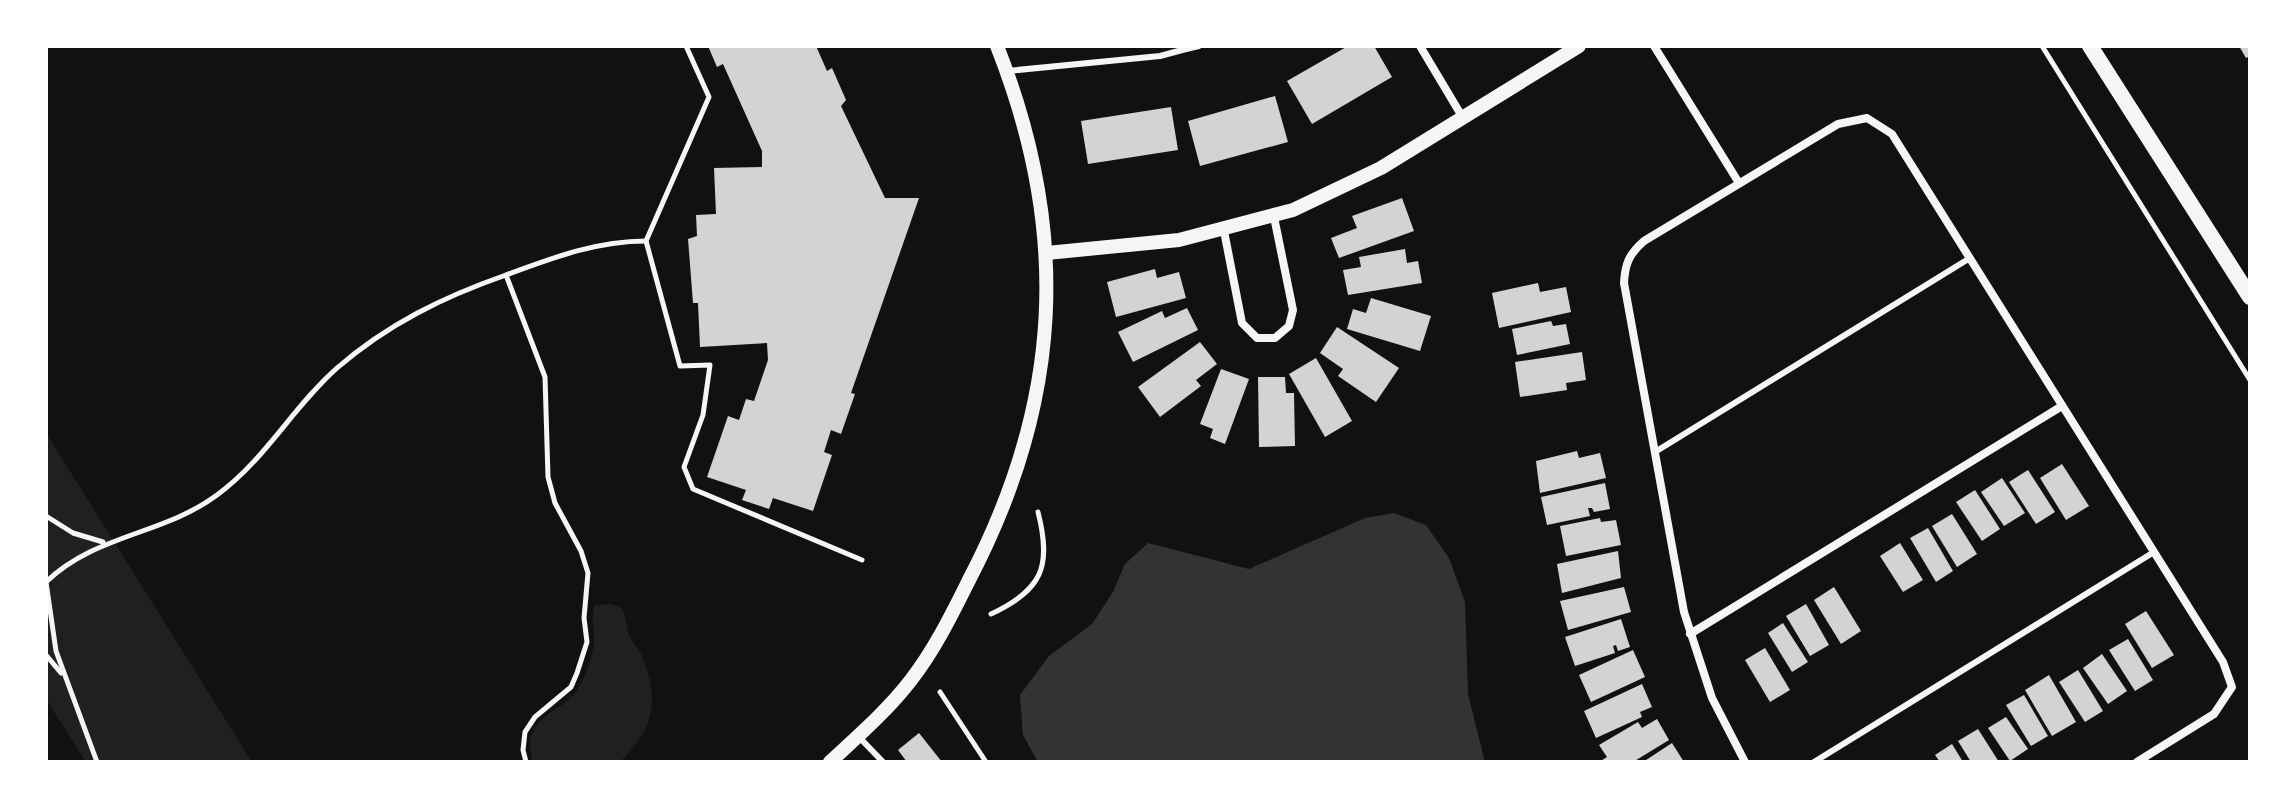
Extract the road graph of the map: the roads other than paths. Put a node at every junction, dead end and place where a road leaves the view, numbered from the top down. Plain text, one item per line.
1 (997, 46) edge
2 (1199, 46) edge
3 (1420, 46) edge
4 (1579, 46) edge
5 (1654, 46) edge
6 (2090, 46) edge
7 (1185, 48) edge
8 (1007, 71) junction
9 (1463, 118) junction
10 (1739, 183) junction
11 (1274, 217) junction
12 (1224, 231) junction
13 (1047, 253) junction
14 (1970, 258) junction
15 (2250, 297) edge
16 (2062, 406) junction
17 (1655, 452) junction
18 (2154, 552) junction
19 (1690, 634) junction
20 (858, 736) junction
21 (830, 762) edge
22 (883, 762) edge
23 (1745, 762) edge
24 (1814, 762) edge
25 (2137, 762) edge

1 - 8 street
2 - 7 lane
3 - 9 street
4 - 9 street
5 - 10 street
6 - 15 main road
7 - 8 lane
8 - 13 street
9 - 11 street
10 - 14 street
10 - 17 street
11 - 12 street
11 - 12 street
12 - 13 street
13 - 20 street
14 - 16 street
14 - 17 lane
16 - 18 street
16 - 19 street
17 - 19 street
18 - 24 lane
18 - 25 street
19 - 23 street
20 - 21 street
20 - 22 lane

